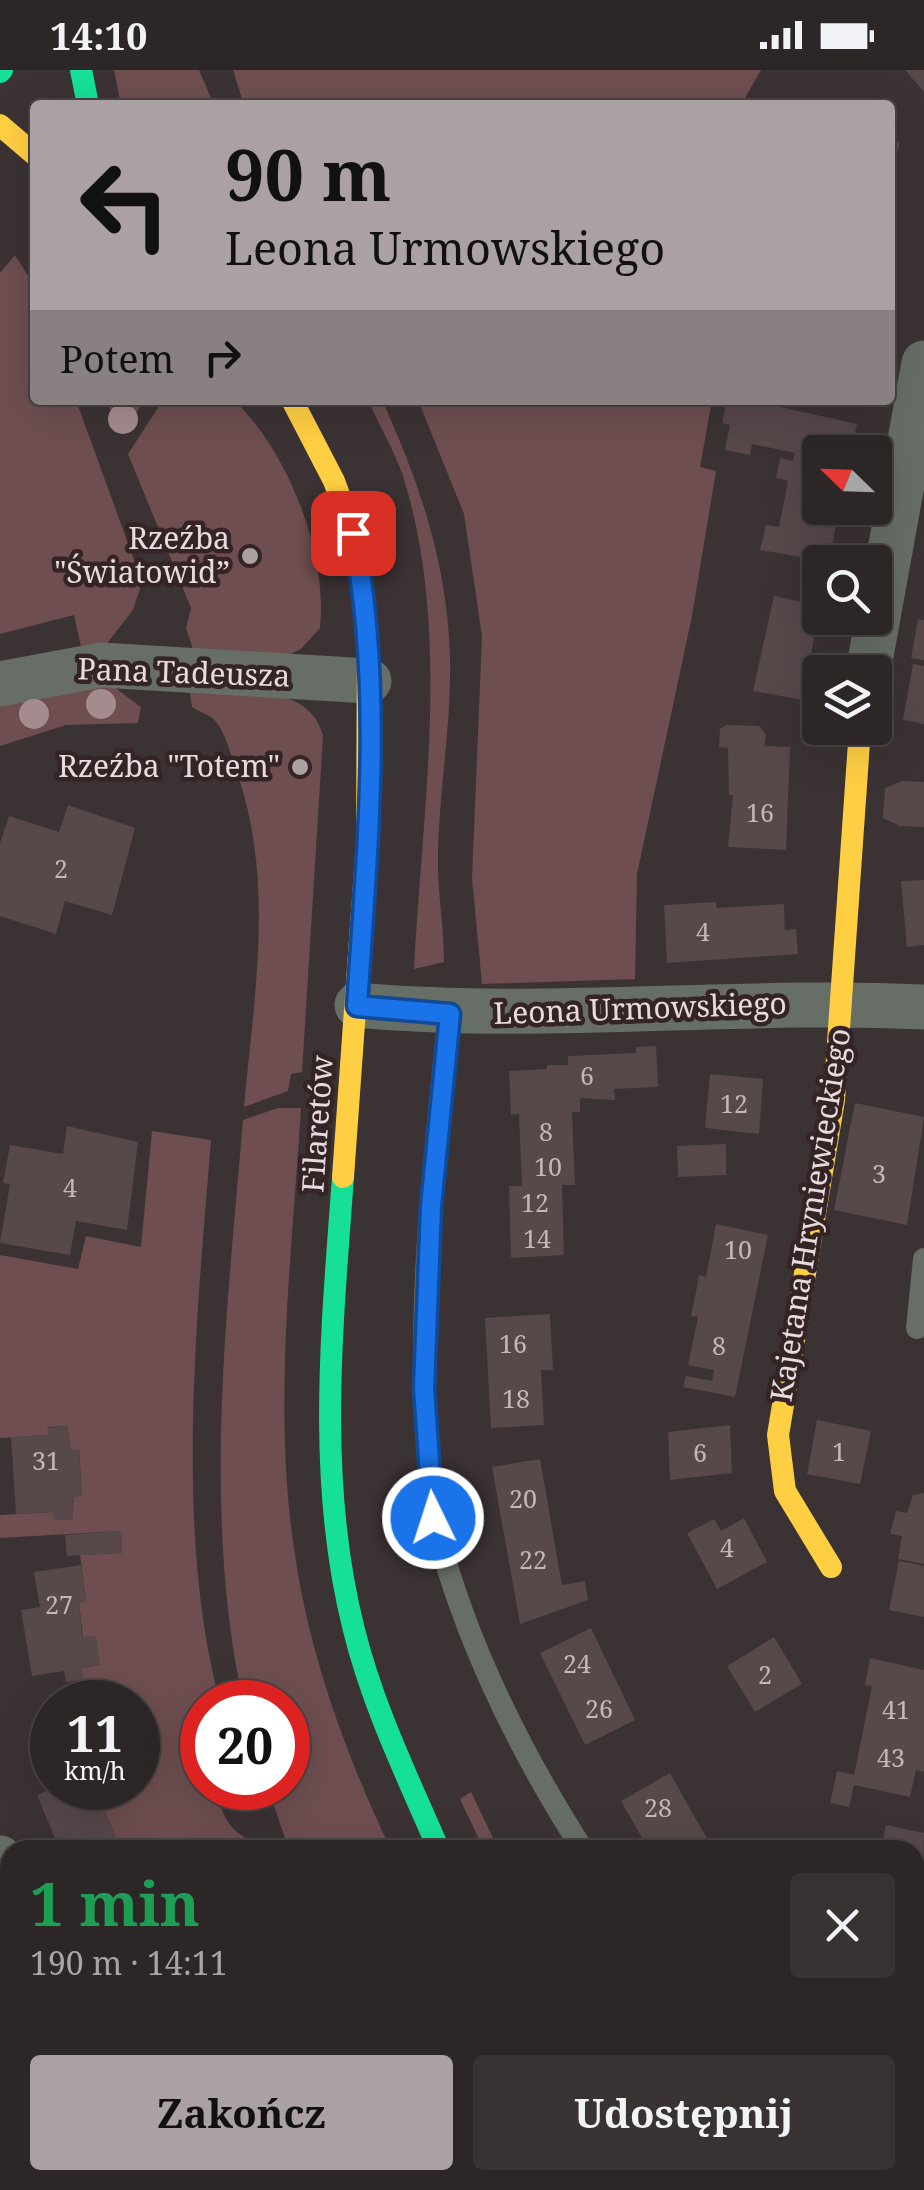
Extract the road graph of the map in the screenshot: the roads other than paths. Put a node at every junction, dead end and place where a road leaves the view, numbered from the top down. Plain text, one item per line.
1 (82, 70) edge
2 (87, 100) edge
3 (0, 125) edge
4 (30, 151) edge
5 (924, 363) edge
6 (295, 405) edge
7 (871, 655) edge
8 (369, 681) junction
9 (0, 684) edge
10 (859, 745) edge
11 (842, 1003) junction
12 (357, 1006) junction
13 (924, 1006) edge
14 (450, 1014) junction
15 (924, 1259) edge
16 (917, 1328) dead end
17 (831, 1567) dead end
18 (435, 1840) edge
19 (578, 1840) edge

1 - 2 main road
3 - 4 main road
5 - 7 street
6 - 8 main road, Filaretów
8 - 9 street, Pana Tadeusza
8 - 12 main road, Filaretów
10 - 11 main road, Kajetana Hryniewieckiego
11 - 13 street, Leona Urmowskiego
11 - 14 street, Leona Urmowskiego
11 - 17 main road, Kajetana Hryniewieckiego
12 - 14 street, Leona Urmowskiego
12 - 18 main road, Filaretów
14 - 19 lane
15 - 16 lane

